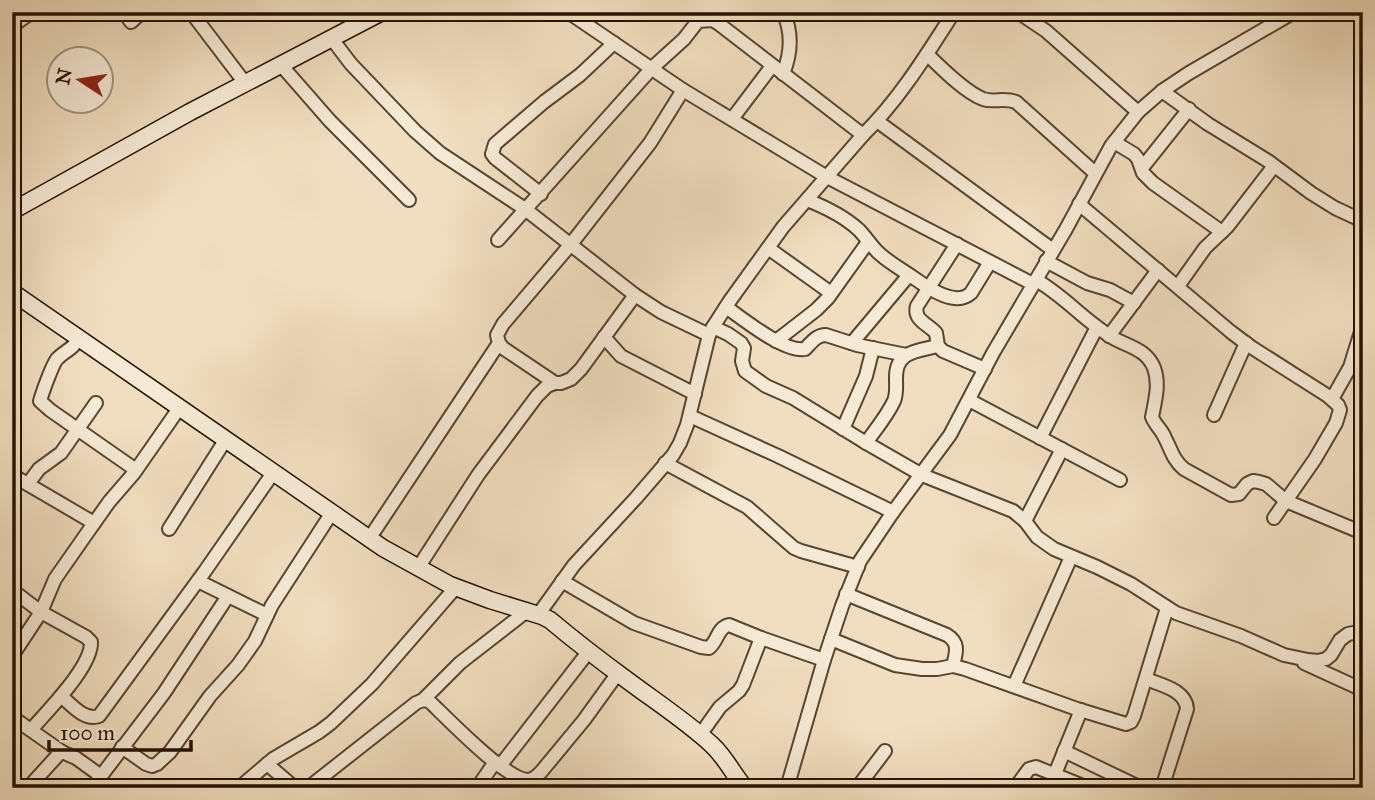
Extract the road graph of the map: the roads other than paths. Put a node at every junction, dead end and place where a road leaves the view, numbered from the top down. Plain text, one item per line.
1 (32, 12) edge
2 (124, 12) edge
3 (142, 12) edge
4 (191, 12) edge
5 (382, 12) edge
6 (568, 12) edge
7 (783, 12) edge
8 (954, 12) edge
9 (1018, 12) edge
10 (1294, 12) edge
11 (693, 17) edge
12 (12, 26) edge
13 (332, 39) junction
14 (614, 43) junction
15 (927, 54) junction
16 (281, 65) junction
17 (772, 66) junction
18 (652, 68) junction
19 (783, 74) junction
20 (245, 83) junction
21 (682, 90) junction
22 (1162, 91) junction
23 (1189, 109) junction
24 (1138, 112) junction
25 (732, 119) junction
26 (877, 121) junction
27 (863, 135) junction
28 (1114, 142) junction
29 (1274, 166) junction
30 (1142, 168) junction
31 (1095, 173) junction
32 (827, 177) junction
33 (541, 194) junction
34 (409, 200) dead end
35 (807, 200) junction
36 (1079, 204) junction
37 (526, 209) junction
38 (12, 211) edge
39 (1363, 221) edge
40 (1222, 232) junction
41 (498, 240) dead end
42 (868, 242) junction
43 (571, 244) junction
44 (957, 244) junction
45 (768, 248) junction
46 (1050, 256) junction
47 (990, 262) junction
48 (1158, 270) junction
49 (909, 275) junction
50 (1034, 282) junction
51 (1178, 286) junction
52 (928, 288) junction
53 (12, 292) edge
54 (831, 293) junction
55 (635, 295) junction
56 (1134, 303) junction
57 (726, 307) junction
58 (1363, 325) edge
59 (1097, 327) junction
60 (711, 331) junction
61 (1109, 336) junction
62 (604, 337) junction
63 (78, 338) junction
64 (776, 341) junction
65 (499, 343) junction
66 (852, 343) junction
67 (1246, 343) junction
68 (939, 346) junction
69 (873, 348) junction
70 (906, 355) junction
71 (985, 369) junction
72 (555, 383) junction
73 (695, 394) junction
74 (1332, 399) junction
75 (969, 400) junction
76 (96, 403) dead end
77 (180, 407) junction
78 (1213, 415) dead end
79 (690, 416) junction
80 (77, 429) junction
81 (843, 429) junction
82 (1040, 438) junction
83 (226, 439) junction
84 (866, 443) junction
85 (1062, 449) junction
86 (665, 463) junction
87 (136, 470) junction
88 (273, 473) junction
89 (12, 475) edge
90 (922, 475) junction
91 (1120, 480) dead end
92 (29, 484) junction
93 (1286, 502) junction
94 (893, 512) junction
95 (331, 514) junction
96 (1273, 518) dead end
97 (1025, 521) junction
98 (94, 523) junction
99 (169, 528) dead end
100 (1363, 533) edge
101 (369, 539) junction
102 (1071, 557) junction
103 (418, 568) junction
104 (858, 568) junction
105 (562, 580) junction
106 (198, 581) junction
107 (456, 587) junction
108 (12, 590) edge
109 (846, 594) junction
110 (228, 596) junction
111 (1167, 608) junction
112 (41, 612) junction
113 (533, 613) junction
114 (267, 615) junction
115 (1363, 631) edge
116 (761, 638) junction
117 (831, 639) junction
118 (589, 651) junction
119 (12, 656) edge
120 (1294, 658) junction
121 (824, 660) junction
122 (953, 666) junction
123 (618, 673) junction
124 (1146, 679) junction
125 (1014, 687) junction
126 (1363, 691) edge
127 (61, 695) junction
128 (423, 700) junction
129 (1081, 710) junction
130 (14, 722) edge
131 (31, 730) junction
132 (700, 735) junction
133 (122, 747) junction
134 (885, 751) dead end
135 (1064, 751) junction
136 (62, 752) junction
137 (267, 764) junction
138 (498, 764) junction
139 (1055, 774) junction
140 (101, 776) junction
141 (738, 785) edge
142 (28, 788) edge
143 (92, 788) edge
144 (239, 788) edge
145 (295, 788) edge
146 (308, 788) edge
147 (477, 788) edge
148 (787, 788) edge
149 (857, 788) edge
150 (1015, 788) edge
151 (1088, 788) edge
152 (1141, 788) edge
153 (1162, 788) edge

1 - 12 street
2 - 3 street
4 - 20 street
5 - 13 street
6 - 14 street
7 - 19 street
8 - 15 street
9 - 24 street
10 - 22 street
11 - 17 street
11 - 18 street
13 - 16 street
13 - 37 street
14 - 18 street
14 - 33 street
15 - 26 street
15 - 31 street
16 - 20 street
16 - 34 street
17 - 19 street
17 - 25 street
18 - 21 street
18 - 33 street
19 - 27 street
20 - 38 street
21 - 25 street
21 - 43 street
22 - 23 street
22 - 24 street
23 - 29 street
23 - 30 street
24 - 28 street
25 - 32 street
26 - 27 street
26 - 46 street
27 - 32 street
28 - 30 street
28 - 31 street
29 - 39 street
29 - 40 street
30 - 40 street
31 - 36 street
32 - 35 street
32 - 44 street
33 - 37 street
35 - 42 street
35 - 45 street
36 - 46 street
36 - 48 street
37 - 41 street
37 - 43 street
40 - 51 street
42 - 49 street
42 - 54 street
43 - 55 street
43 - 65 street
44 - 47 street
44 - 52 street
45 - 54 street
45 - 57 street
46 - 50 street
46 - 56 street
47 - 50 street
47 - 52 street
48 - 51 street
48 - 56 street
49 - 52 street
49 - 66 street
50 - 59 street
50 - 71 street
51 - 67 street
52 - 68 street
53 - 63 street
54 - 64 street
55 - 60 street
55 - 62 street
56 - 61 street
57 - 60 street
57 - 64 street
58 - 74 street
59 - 61 street
59 - 82 street
60 - 73 street
60 - 81 street
61 - 93 street
62 - 72 street
62 - 73 street
63 - 77 street
63 - 80 street
64 - 66 street
65 - 72 street
65 - 101 street
66 - 69 street
67 - 74 street
67 - 78 street
68 - 70 street
68 - 71 street
69 - 70 street
69 - 81 street
70 - 84 street
71 - 75 street
72 - 103 street
73 - 79 street
74 - 93 street
75 - 82 street
75 - 90 street
76 - 80 street
77 - 83 street
77 - 87 street
79 - 86 street
79 - 94 street
80 - 87 street
80 - 92 street
81 - 84 street
82 - 85 street
83 - 88 street
83 - 99 street
84 - 90 street
85 - 91 street
85 - 97 street
86 - 104 street
86 - 105 street
87 - 98 street
88 - 95 street
88 - 106 street
89 - 92 street
90 - 94 street
90 - 97 street
92 - 98 street
93 - 96 street
93 - 100 street
94 - 104 street
95 - 101 street
95 - 114 street
97 - 102 street
98 - 112 street
101 - 103 street
102 - 111 street
102 - 125 street
103 - 107 street
104 - 109 street
105 - 113 street
105 - 116 street
106 - 110 street
106 - 127 street
107 - 113 street
107 - 137 street
108 - 112 street
109 - 117 street
109 - 122 street
110 - 114 street
110 - 133 street
111 - 120 street
111 - 124 street
112 - 119 street
112 - 127 street
113 - 118 street
113 - 128 street
114 - 133 street
115 - 120 street
116 - 121 street
116 - 132 street
117 - 121 street
117 - 122 street
118 - 123 street
118 - 138 street
120 - 126 street
121 - 148 street
122 - 125 street
123 - 132 street
123 - 138 street
124 - 129 street
124 - 153 street
125 - 129 street
127 - 131 street
128 - 138 street
128 - 146 street
129 - 135 street
130 - 131 street
131 - 136 street
132 - 141 street
133 - 140 street
134 - 149 street
135 - 139 street
135 - 152 street
136 - 140 street
136 - 142 street
137 - 144 street
137 - 145 street
138 - 147 street
139 - 150 street
139 - 151 street
140 - 143 street

